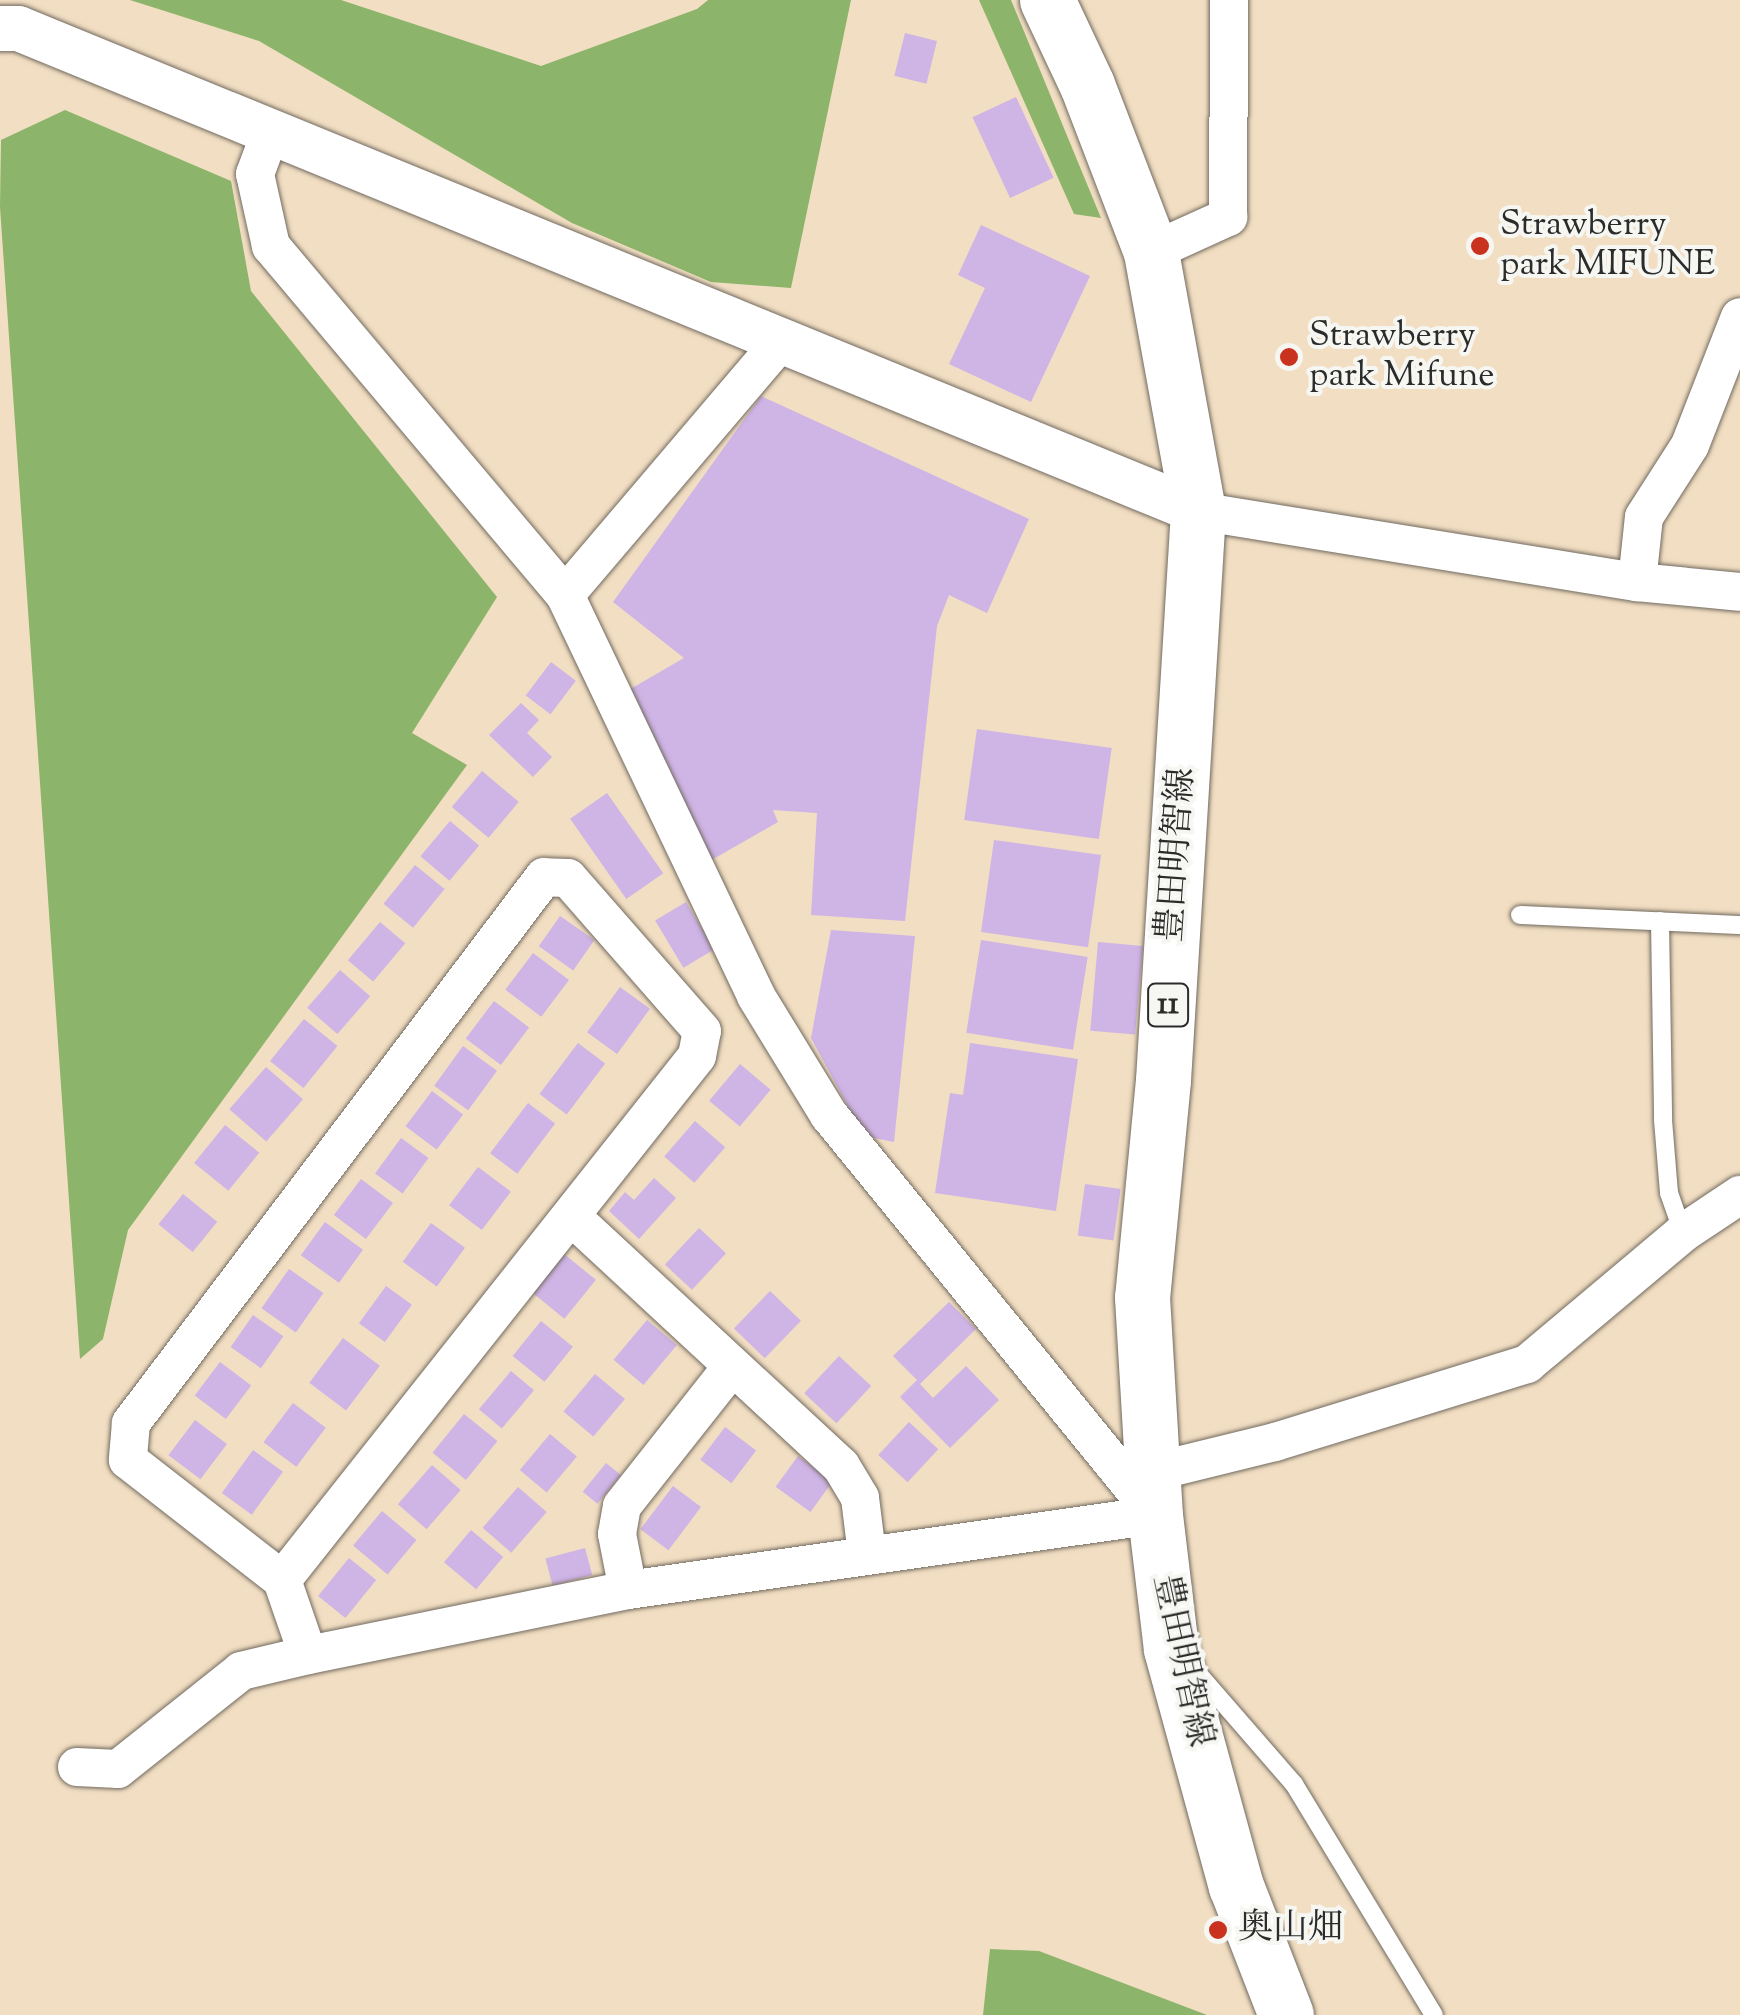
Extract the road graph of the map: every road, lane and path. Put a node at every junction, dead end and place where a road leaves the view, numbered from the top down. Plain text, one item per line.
1 (1047, 0) edge
2 (1229, 0) edge
3 (0, 28) edge
4 (271, 131) junction
5 (1151, 252) junction
6 (1740, 317) edge
7 (782, 340) junction
8 (1198, 511) junction
9 (1637, 582) junction
10 (1740, 592) edge
11 (565, 595) junction
12 (1520, 915) dead end
13 (1660, 921) junction
14 (1740, 925) edge
15 (1740, 1195) edge
16 (573, 1218) junction
17 (1682, 1233) junction
18 (731, 1368) junction
19 (1154, 1494) junction
20 (867, 1554) junction
21 (282, 1580) junction
22 (628, 1590) junction
23 (1171, 1649) junction
24 (308, 1655) junction
25 (77, 1767) dead end
26 (1286, 2015) edge
27 (1434, 2015) edge

1 - 5 main road, 豊田明智線 / 11
2 - 5 street
3 - 4 street
4 - 7 street
4 - 11 street
5 - 8 main road, 豊田明智線 / 11
6 - 9 street
7 - 8 street
7 - 11 street
8 - 9 street
8 - 19 main road, 豊田明智線 / 11
9 - 10 street
11 - 19 street
12 - 13 lane
13 - 14 lane
13 - 17 lane
15 - 17 street
16 - 18 street
16 - 21 street
16 - 21 street
17 - 19 street
18 - 20 street
18 - 22 street
19 - 20 street
19 - 23 main road, 豊田明智線 / 11
20 - 22 street
21 - 24 street
22 - 24 street
23 - 26 main road, 豊田明智線 / 11
23 - 27 lane
24 - 25 street

